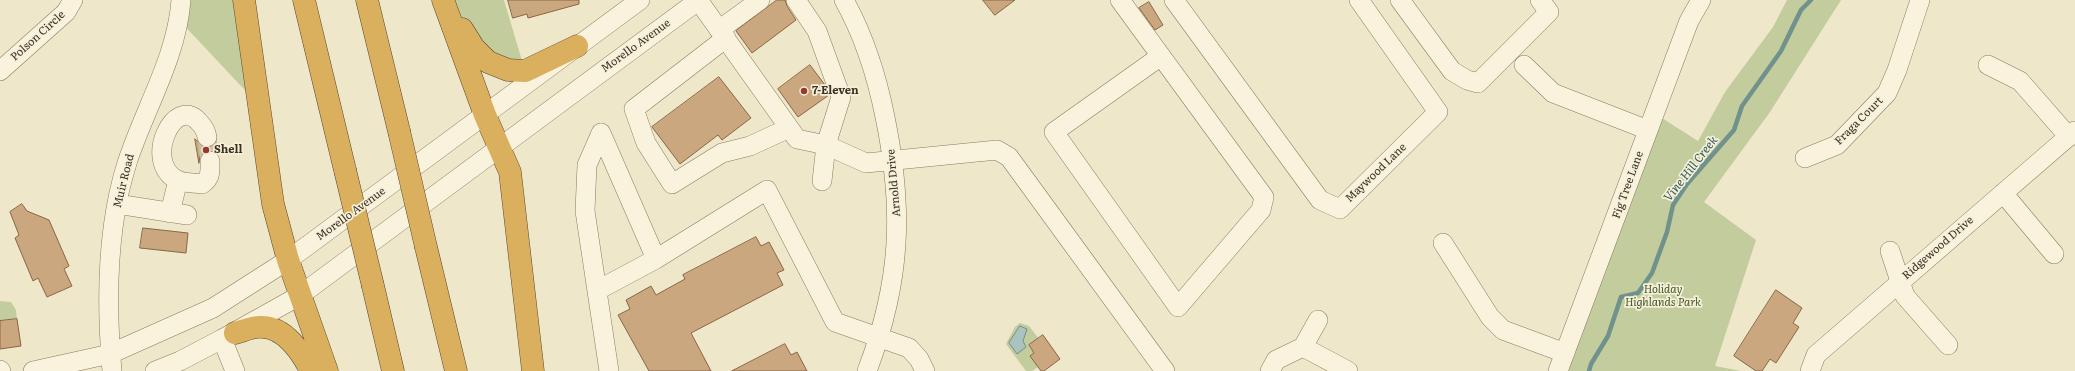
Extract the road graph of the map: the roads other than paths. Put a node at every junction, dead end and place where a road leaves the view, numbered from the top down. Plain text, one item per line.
1 (73, 0) edge
2 (181, 0) edge
3 (244, 0) edge
4 (304, 0) edge
5 (367, 0) edge
6 (640, 0) edge
7 (698, 0) edge
8 (760, 0) edge
9 (796, 0) edge
10 (844, 0) edge
11 (1120, 0) edge
12 (1174, 0) edge
13 (1359, 0) edge
14 (1400, 0) edge
15 (1540, 0) edge
16 (1701, 0) edge
17 (1920, 0) edge
18 (444, 2) edge
19 (722, 34) junction
20 (578, 46) junction
21 (1161, 56) junction
22 (1524, 65) dead end
23 (1988, 65) dead end
24 (0, 70) edge
25 (485, 115) junction
26 (789, 128) junction
27 (1648, 130) junction
28 (2072, 134) edge
29 (207, 137) tunnel mouth
30 (826, 145) junction
31 (499, 148) junction
32 (1805, 158) dead end
33 (894, 159) junction
34 (210, 161) tunnel mouth
35 (178, 180) junction
36 (822, 181) dead end
37 (2003, 193) junction
38 (117, 204) junction
39 (1443, 243) dead end
40 (1890, 251) dead end
41 (2054, 254) dead end
42 (656, 259) junction
43 (288, 260) junction
44 (1900, 281) junction
45 (598, 290) junction
46 (299, 296) junction
47 (1318, 320) dead end
48 (228, 336) junction
49 (879, 338) junction
50 (1948, 345) dead end
51 (1303, 347) junction
52 (1565, 353) junction
53 (111, 362) edge
54 (33, 371) edge
55 (156, 371) edge
56 (235, 371) edge
57 (311, 371) edge
58 (327, 371) edge
59 (393, 371) edge
60 (456, 371) edge
61 (533, 371) edge
62 (609, 371) edge
63 (867, 371) edge
64 (925, 371) edge
65 (1165, 371) edge
66 (1270, 371) edge
67 (1348, 371) edge
68 (1558, 371) edge
69 (1810, 371) edge

1 - 24 street, Polson Circle
2 - 38 street, Muir Road
3 - 43 highway
4 - 59 highway, bridge
5 - 60 highway, bridge
6 - 20 street, Morello Avenue
7 - 19 street
7 - 31 street, Morello Avenue
8 - 19 street
9 - 30 street
10 - 33 street, Arnold Drive
11 - 21 street
12 - 13 street, Maywood Lane
14 - 15 street
16 - 27 street, Fig Tree Lane
17 - 32 street, Fraga Court
18 - 20 highway
18 - 25 highway
19 - 26 street
19 - 26 street
20 - 25 street, Morello Avenue
21 - 21 street
22 - 27 street
23 - 28 street
25 - 31 highway
25 - 43 street, Morello Avenue
26 - 30 street
27 - 52 street, Fig Tree Lane
28 - 37 street, Ridgewood Drive
29 - 35 street
30 - 33 street
30 - 36 street
31 - 46 street, Morello Avenue
31 - 61 highway
33 - 49 street, Arnold Drive
33 - 65 street
34 - 35 street
35 - 38 street
37 - 41 street
37 - 44 street, Ridgewood Drive
38 - 53 street, Muir Road
39 - 52 street
40 - 44 street
42 - 45 street
42 - 45 street
42 - 49 street
43 - 46 highway
43 - 53 street, Morello Avenue
44 - 50 street
44 - 69 street, Ridgewood Drive
45 - 62 street
46 - 48 street, Morello Avenue
46 - 58 highway
47 - 51 street
48 - 55 street, Morello Avenue
48 - 56 street
48 - 57 highway
49 - 63 street, Arnold Drive
49 - 64 street
51 - 66 street
51 - 67 street
52 - 68 street, Fig Tree Lane
53 - 54 street, Morello Avenue

